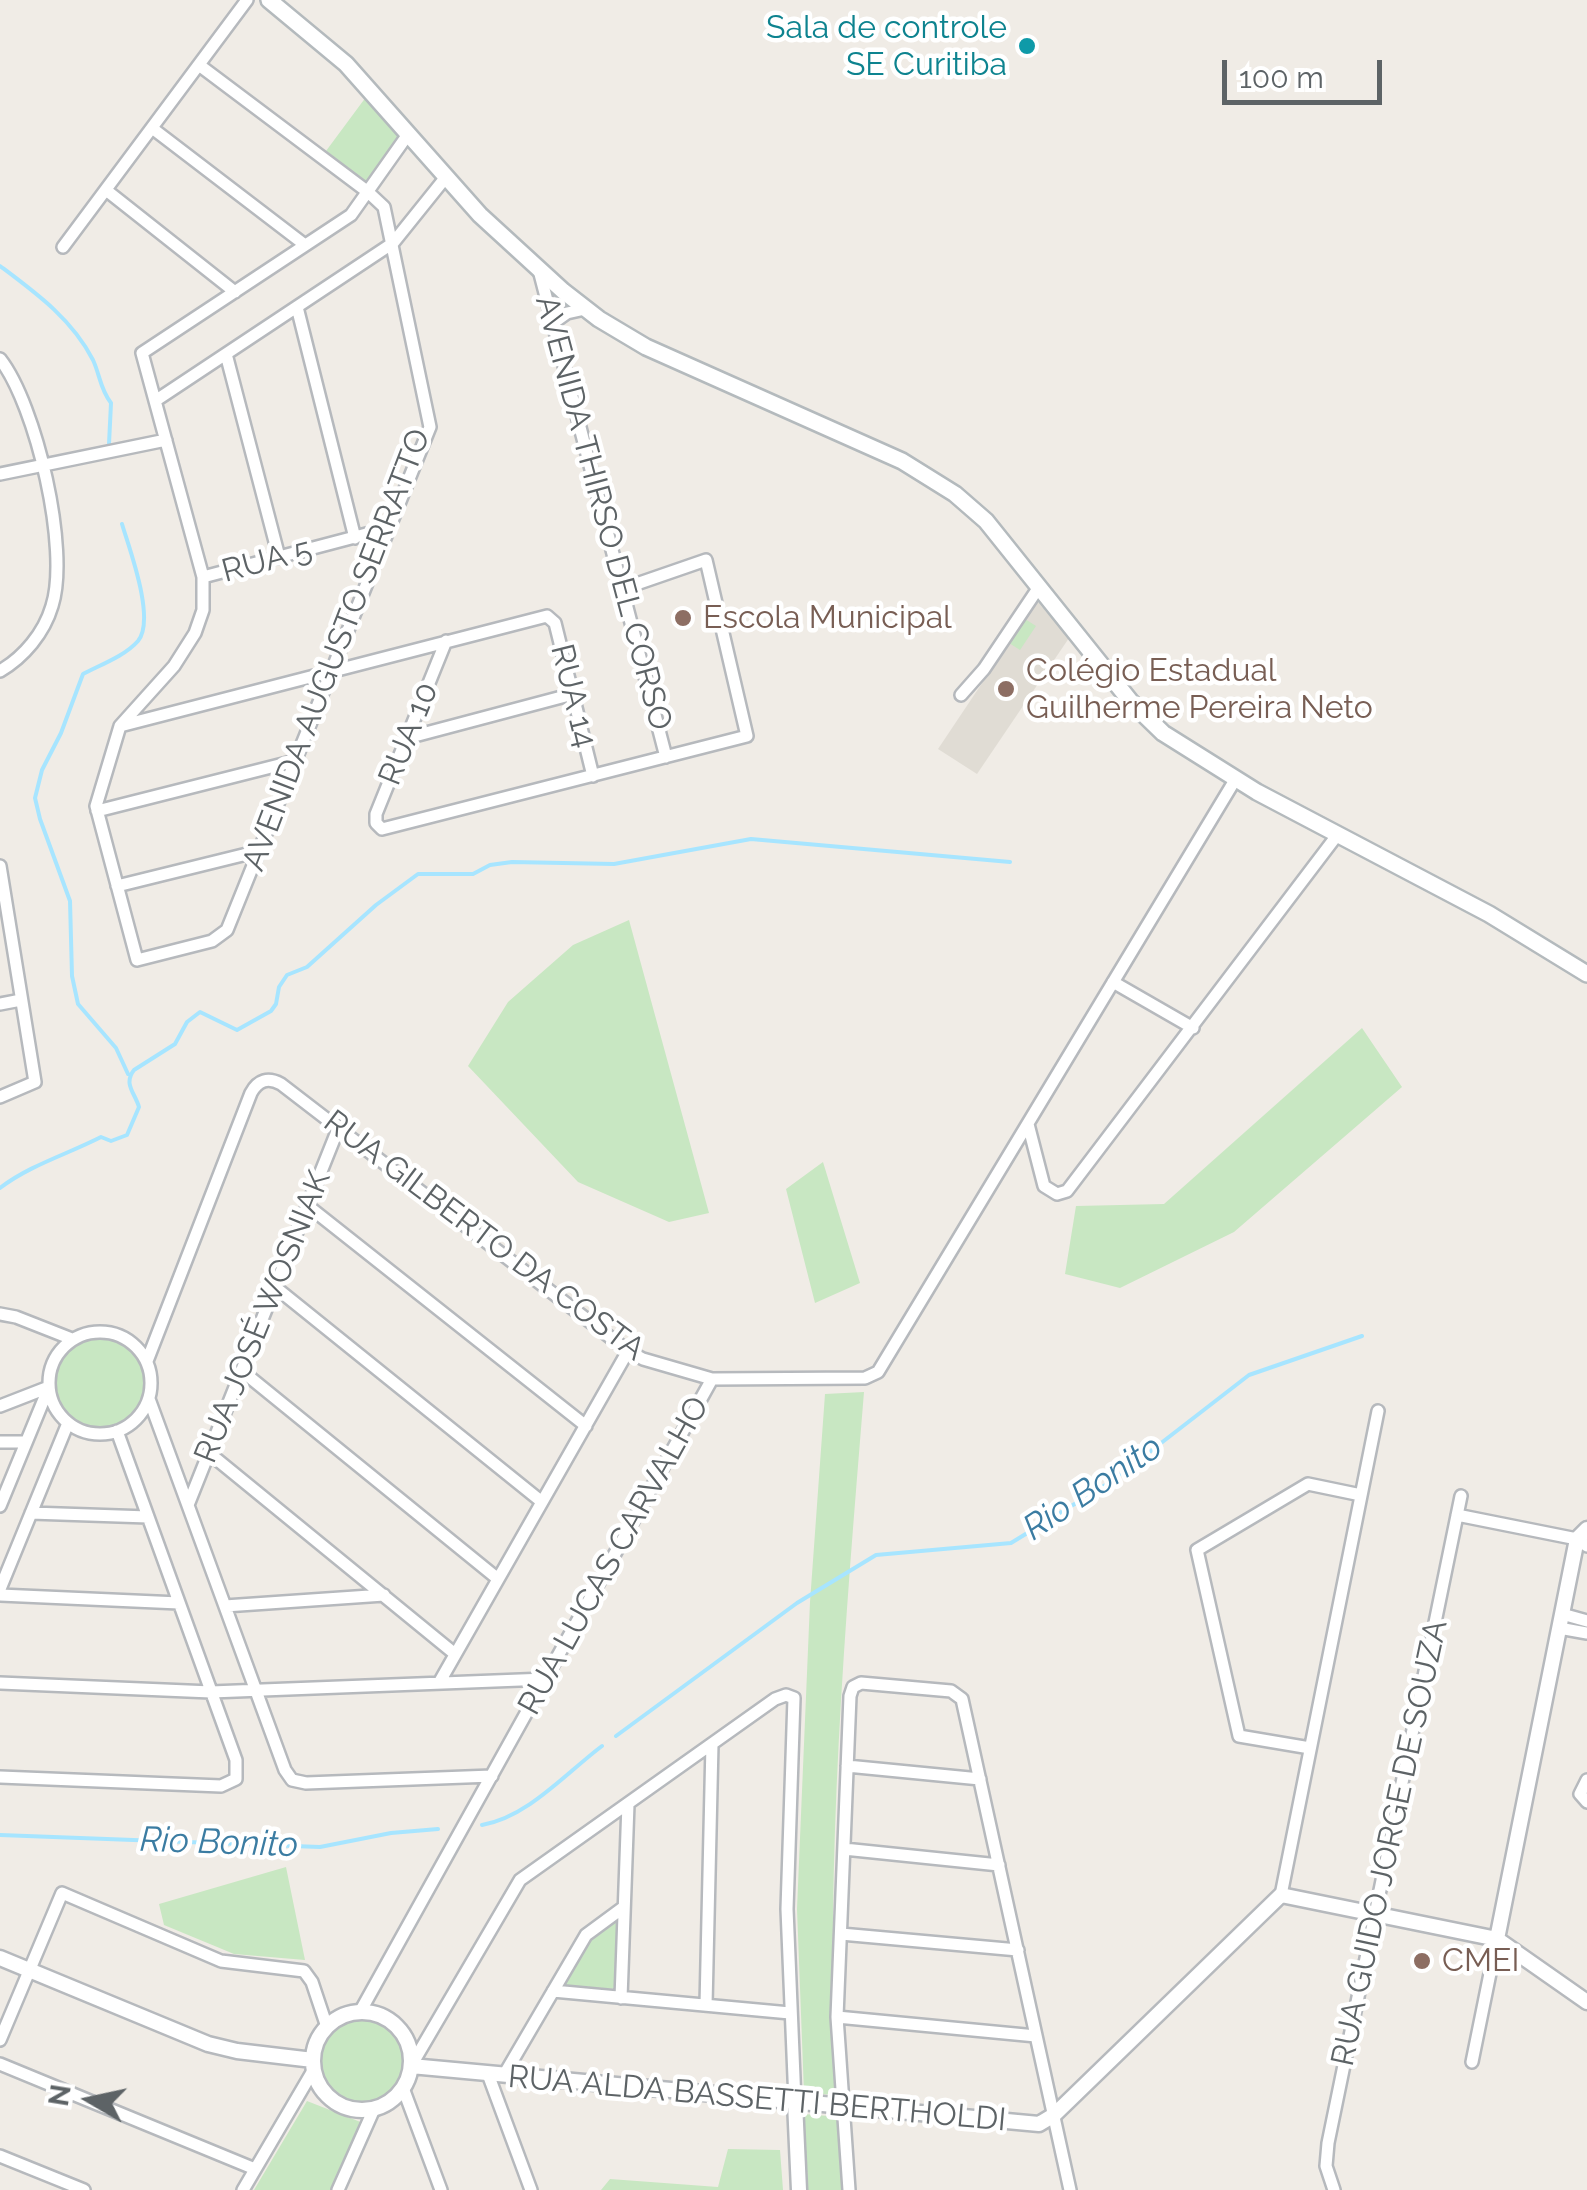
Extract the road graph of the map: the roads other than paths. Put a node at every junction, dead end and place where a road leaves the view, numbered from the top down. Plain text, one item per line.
1 (247, 0) edge
2 (269, 0) edge
3 (199, 65) junction
4 (152, 128) junction
5 (410, 133) junction
6 (446, 177) junction
7 (106, 190) junction
8 (368, 192) junction
9 (393, 242) junction
10 (305, 245) junction
11 (63, 247) dead end
12 (539, 270) junction
13 (235, 292) junction
14 (297, 307) junction
15 (585, 308) junction
16 (552, 323) junction
17 (226, 354) junction
18 (0, 359) edge
19 (155, 401) junction
20 (166, 440) junction
21 (44, 465) junction
22 (0, 474) edge
23 (390, 528) junction
24 (355, 538) junction
25 (279, 558) junction
26 (203, 578) junction
27 (1039, 587) junction
28 (622, 589) junction
29 (446, 641) junction
30 (0, 672) edge
31 (331, 672) junction
32 (572, 694) junction
33 (961, 694) dead end
34 (120, 726) junction
35 (407, 738) junction
36 (666, 757) junction
37 (295, 761) junction
38 (594, 776) junction
39 (1235, 780) junction
40 (97, 812) junction
41 (1338, 834) junction
42 (259, 851) junction
43 (0, 866) edge
44 (117, 886) junction
45 (1587, 974) edge
46 (1113, 982) junction
47 (22, 1000) junction
48 (0, 1004) edge
49 (1193, 1028) junction
50 (0, 1097) edge
51 (1028, 1124) junction
52 (338, 1128) junction
53 (308, 1206) junction
54 (275, 1287) junction
55 (0, 1314) edge
56 (72, 1339) junction
57 (628, 1351) junction
58 (147, 1362) junction
59 (242, 1370) junction
60 (712, 1379) junction
61 (49, 1387) junction
62 (148, 1398) junction
63 (0, 1406) edge
64 (1378, 1411) dead end
65 (68, 1423) junction
66 (586, 1426) junction
67 (117, 1431) junction
68 (0, 1442) edge
69 (26, 1442) junction
70 (209, 1453) junction
71 (1361, 1494) junction
72 (1461, 1496) dead end
73 (542, 1502) junction
74 (0, 1506) edge
75 (188, 1506) junction
76 (31, 1513) junction
77 (1457, 1515) junction
78 (148, 1517) junction
79 (1584, 1538) edge
80 (498, 1578) junction
81 (0, 1592) edge
82 (384, 1596) junction
83 (179, 1603) junction
84 (225, 1606) junction
85 (1560, 1621) junction
86 (1587, 1621) edge
87 (1587, 1634) edge
88 (456, 1654) junction
89 (546, 1678) junction
90 (0, 1683) edge
91 (439, 1683) junction
92 (211, 1692) junction
93 (256, 1692) junction
94 (712, 1744) junction
95 (1310, 1748) junction
96 (847, 1766) junction
97 (492, 1776) junction
98 (0, 1777) edge
99 (980, 1779) junction
100 (1587, 1780) edge
101 (1587, 1802) edge
102 (628, 1804) junction
103 (844, 1849) junction
104 (999, 1865) junction
105 (1281, 1894) junction
106 (624, 1907) junction
107 (1377, 1914) junction
108 (840, 1934) junction
109 (1497, 1939) junction
110 (1018, 1950) junction
111 (0, 1958) edge
112 (30, 1970) junction
113 (553, 1991) junction
114 (622, 1998) junction
115 (1587, 2002) edge
116 (706, 2005) junction
117 (360, 2012) junction
118 (790, 2013) junction
119 (837, 2017) junction
120 (327, 2028) junction
121 (1036, 2036) junction
122 (0, 2040) edge
123 (1472, 2062) dead end
124 (0, 2064) edge
125 (314, 2064) junction
126 (411, 2066) junction
127 (488, 2074) junction
128 (504, 2075) junction
129 (404, 2088) junction
130 (794, 2102) junction
131 (843, 2107) junction
132 (374, 2109) junction
133 (1054, 2115) junction
134 (0, 2156) edge
135 (255, 2169) junction
136 (84, 2190) edge
137 (243, 2190) edge
138 (338, 2190) edge
139 (441, 2190) edge
140 (531, 2190) edge
141 (799, 2190) edge
142 (849, 2190) edge
143 (1070, 2190) edge
144 (1334, 2190) edge

1 - 3 street
2 - 5 main road
3 - 4 street
3 - 8 street
4 - 7 street
4 - 10 street
5 - 6 main road
5 - 8 street
6 - 9 street
6 - 12 main road
7 - 11 street
7 - 13 street
8 - 9 street, AVENIDA AUGUSTO SERRATTO
8 - 10 street
9 - 14 street
9 - 23 street, AVENIDA AUGUSTO SERRATTO
10 - 13 street
12 - 15 main road
12 - 16 street, AVENIDA THIRSO DEL CORSO
13 - 19 street
14 - 17 street
14 - 24 street
15 - 16 street
15 - 27 main road
16 - 28 street, AVENIDA THIRSO DEL CORSO
17 - 19 street
17 - 25 street
18 - 21 street
19 - 20 street
20 - 21 street
20 - 26 street
21 - 22 street
21 - 30 street
23 - 24 street, RUA 5
23 - 31 street, AVENIDA AUGUSTO SERRATTO
24 - 25 street, RUA 5
25 - 26 street, RUA 5
26 - 34 street
27 - 33 street
27 - 39 main road
28 - 36 street, AVENIDA THIRSO DEL CORSO
28 - 36 street
29 - 31 street
29 - 32 street, RUA 14
29 - 35 street, RUA 10
31 - 34 street
31 - 37 street, AVENIDA AUGUSTO SERRATTO
32 - 35 street
32 - 38 street, RUA 14
34 - 40 street
35 - 38 street, RUA 10
36 - 38 street
37 - 40 street
37 - 42 street, AVENIDA AUGUSTO SERRATTO
39 - 41 main road
39 - 46 street, RUA LUCAS CARVALHO
40 - 44 street
41 - 45 main road
41 - 49 street
42 - 44 street
42 - 44 street, AVENIDA AUGUSTO SERRATTO
43 - 47 street
46 - 49 street
46 - 51 street, RUA LUCAS CARVALHO
47 - 48 street
47 - 50 street
49 - 51 street
51 - 60 street, RUA LUCAS CARVALHO
52 - 53 street, RUA JOSÉ WOSNIAK
52 - 57 street, RUA GILBERTO DA COSTA
52 - 58 street, RUA GILBERTO DA COSTA
53 - 54 street, RUA JOSÉ WOSNIAK
53 - 66 street
54 - 59 street, RUA JOSÉ WOSNIAK
54 - 73 street
55 - 56 street
56 - 58 street
56 - 61 street
57 - 60 street, RUA GILBERTO DA COSTA
57 - 66 street
58 - 62 street
59 - 70 street, RUA JOSÉ WOSNIAK
59 - 80 street
60 - 89 street, RUA LUCAS CARVALHO
61 - 63 street
61 - 65 street
61 - 69 street
62 - 67 street
62 - 75 street
64 - 71 street
65 - 67 street
65 - 76 street
66 - 73 street
67 - 78 street
68 - 69 street
69 - 74 street
70 - 75 street, RUA JOSÉ WOSNIAK
70 - 82 street
71 - 95 street
71 - 95 street
72 - 77 street, RUA GUIDO JORGE DE SOUZA
73 - 80 street
75 - 84 street
76 - 78 street
76 - 81 street
77 - 79 street
77 - 107 street, RUA GUIDO JORGE DE SOUZA
78 - 83 street
79 - 85 street
80 - 88 street
81 - 83 street
82 - 84 street
82 - 88 street
83 - 92 street
84 - 93 street
85 - 86 street
85 - 87 street
85 - 109 street
88 - 91 street
89 - 91 street
89 - 97 street, RUA LUCAS CARVALHO
90 - 92 street
91 - 93 street
92 - 93 street
92 - 98 street
93 - 97 street
94 - 102 street
94 - 116 street
94 - 118 street
95 - 105 street
96 - 99 street
96 - 99 street
96 - 103 street
97 - 117 street, RUA LUCAS CARVALHO
99 - 104 street
100 - 101 street
102 - 106 street
102 - 126 street
103 - 104 street
103 - 108 street
104 - 110 street
105 - 107 street
105 - 133 street, RUA ALDA BASSETTI BERTHOLDI
106 - 113 street
106 - 114 street
107 - 109 street
107 - 144 street, RUA GUIDO JORGE DE SOUZA
108 - 110 street
108 - 119 street
109 - 115 street
109 - 123 street
110 - 121 street
111 - 112 street
112 - 120 street
112 - 122 street
112 - 125 street
113 - 114 street
113 - 128 street
114 - 116 street
116 - 118 street
117 - 120 street
117 - 126 street
118 - 130 street
119 - 121 street
119 - 131 street
120 - 125 street
121 - 133 street
124 - 135 street
125 - 132 street
125 - 135 street
126 - 127 street, RUA ALDA BASSETTI BERTHOLDI
126 - 129 street
127 - 128 street, RUA ALDA BASSETTI BERTHOLDI
127 - 140 street
128 - 130 street, RUA ALDA BASSETTI BERTHOLDI
129 - 132 street
129 - 139 street
130 - 131 street, RUA ALDA BASSETTI BERTHOLDI
130 - 141 street
131 - 133 street, RUA ALDA BASSETTI BERTHOLDI
131 - 142 street
132 - 138 street
133 - 143 street
134 - 136 street
135 - 137 street

